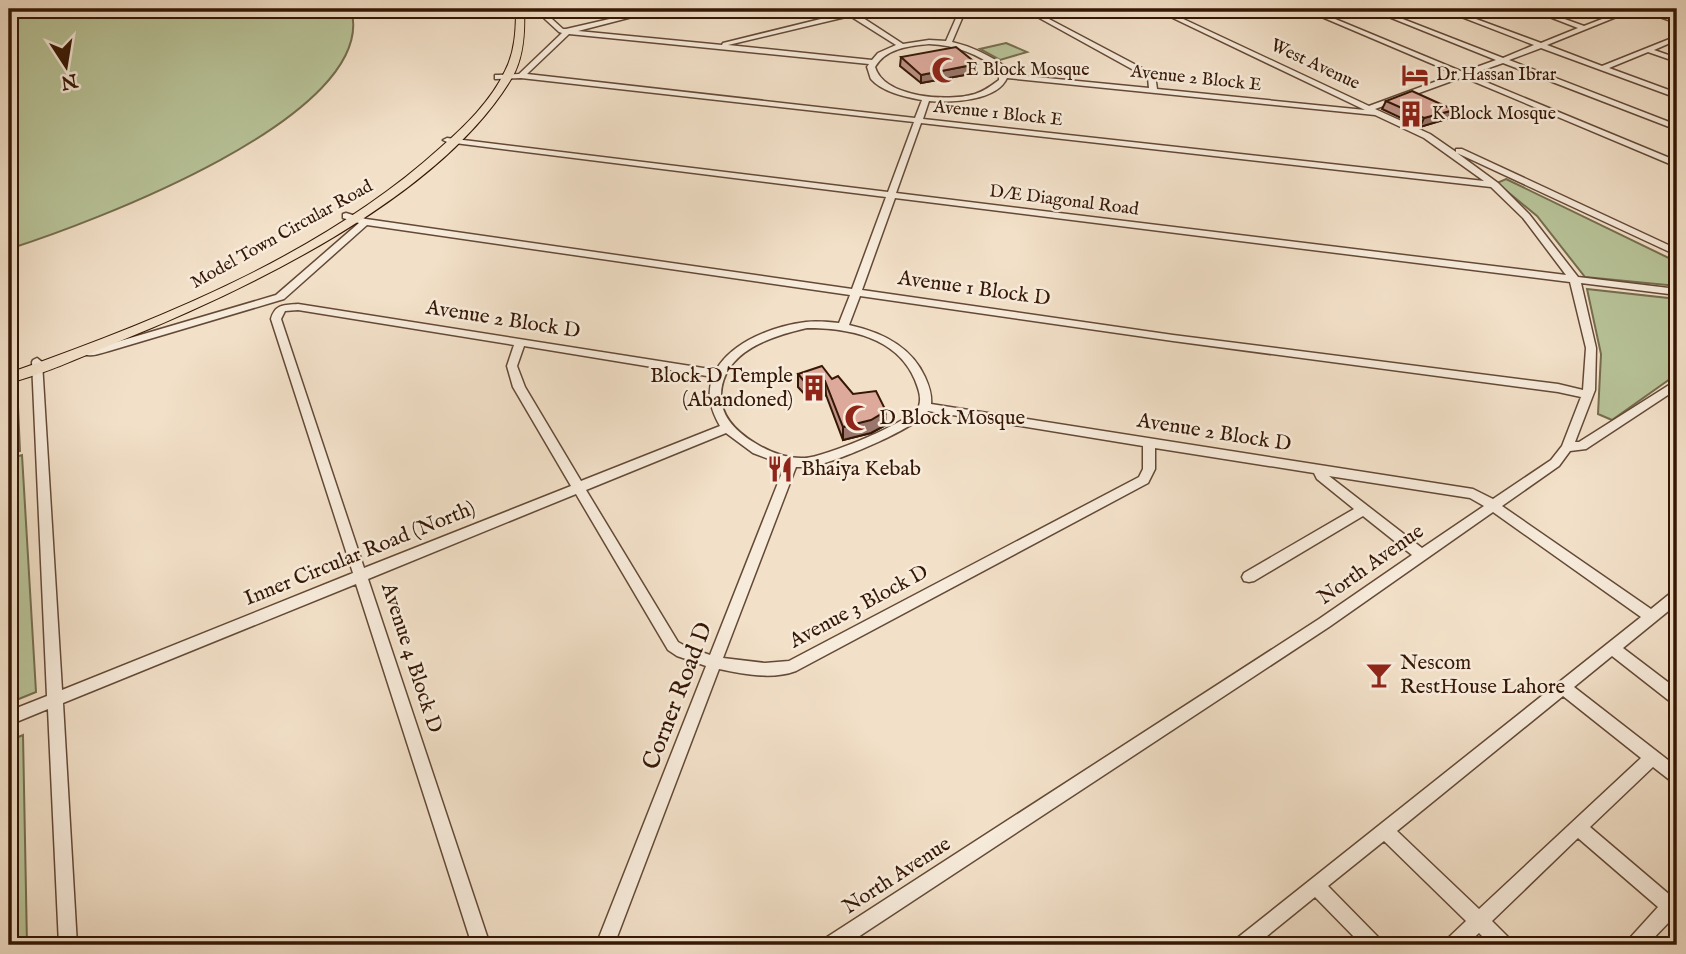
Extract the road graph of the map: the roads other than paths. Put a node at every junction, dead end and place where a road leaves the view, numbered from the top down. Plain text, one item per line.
1 (512, 9) edge
2 (520, 9) edge
3 (537, 9) edge
4 (660, 9) edge
5 (870, 9) edge
6 (963, 9) edge
7 (1026, 9) edge
8 (1157, 9) edge
9 (1306, 9) edge
10 (1372, 9) edge
11 (1444, 9) edge
12 (1532, 9) edge
13 (1633, 9) edge
14 (1640, 9) edge
15 (847, 11) edge
16 (1677, 21) edge
17 (1584, 28) junction
18 (566, 32) junction
19 (1677, 38) edge
20 (949, 42) junction
21 (1539, 45) junction
22 (715, 46) junction
23 (902, 46) junction
24 (1648, 50) junction
25 (1503, 60) junction
26 (1677, 60) edge
27 (872, 62) junction
28 (1603, 68) junction
29 (1462, 75) junction
30 (1005, 76) junction
31 (509, 77) junction
32 (1153, 90) junction
33 (1677, 96) edge
34 (926, 99) junction
35 (1370, 108) junction
36 (1383, 114) junction
37 (917, 120) junction
38 (1677, 128) edge
39 (1427, 136) junction
40 (451, 141) junction
41 (1677, 164) edge
42 (1496, 185) junction
43 (890, 195) junction
44 (355, 219) junction
45 (1677, 252) edge
46 (1575, 280) junction
47 (857, 291) junction
48 (1677, 292) edge
49 (279, 304) junction
50 (845, 325) junction
51 (520, 342) junction
52 (83, 351) junction
53 (37, 365) junction
54 (9, 371) edge
55 (718, 374) junction
56 (9, 378) edge
57 (1677, 384) edge
58 (1587, 395) junction
59 (925, 407) junction
60 (726, 428) junction
61 (1149, 442) junction
62 (1567, 447) junction
63 (792, 462) junction
64 (1318, 469) junction
65 (578, 489) junction
66 (1494, 507) junction
67 (1364, 509) junction
68 (1422, 555) junction
69 (362, 577) junction
70 (1249, 577) dead end
71 (1677, 596) edge
72 (1650, 616) junction
73 (1611, 647) junction
74 (716, 661) junction
75 (1563, 687) junction
76 (1677, 698) edge
77 (55, 699) junction
78 (9, 718) edge
79 (1653, 757) junction
80 (1677, 776) edge
81 (1578, 827) junction
82 (1385, 831) junction
83 (1316, 886) junction
84 (1674, 909) edge
85 (1478, 920) junction
86 (1249, 943) edge
87 (68, 945) edge
88 (481, 945) edge
89 (605, 945) edge
90 (830, 945) edge
91 (1374, 945) edge
92 (1453, 945) edge
93 (1504, 945) edge
94 (1635, 945) edge

1 - 31 main road, Model Town Circular Road
2 - 31 main road, Model Town Circular Road
3 - 18 street
4 - 18 street
5 - 15 street
6 - 20 street
7 - 32 street
8 - 35 street, West Avenue
9 - 29 street
10 - 25 street
11 - 21 street
12 - 17 street
13 - 17 street
14 - 16 street
15 - 22 street
15 - 23 street
17 - 21 street
18 - 22 street
18 - 31 street
19 - 24 street
20 - 23 street
20 - 30 street
21 - 25 street
21 - 28 street
22 - 27 street
23 - 27 street
24 - 26 street
24 - 28 street
25 - 29 street
25 - 38 street
27 - 34 street
28 - 33 street
29 - 35 street
29 - 41 street
30 - 32 street, Avenue 2 Block E
30 - 34 street
31 - 37 street, Avenue 1 Block E
31 - 40 main road, Model Town Circular Road
32 - 36 street, Avenue 2 Block E
34 - 37 street
35 - 36 street, West Avenue
36 - 39 street, North Avenue
37 - 42 street, Avenue 1 Block E
37 - 43 street
39 - 42 street, North Avenue
39 - 45 street
40 - 43 street, D/E Diagonal Road
40 - 44 main road, Model Town Circular Road
42 - 46 street, North Avenue
43 - 46 street, D/E Diagonal Road
43 - 47 street
44 - 47 street, Avenue 1 Block D
44 - 49 street
44 - 52 main road, Model Town Circular Road
44 - 53 main road, Model Town Circular Road
46 - 48 street, D/E Diagonal Road
46 - 58 street, North Avenue
47 - 50 street
47 - 58 street, Avenue 1 Block D
49 - 51 street, Avenue 2 Block D
49 - 52 street
49 - 69 street, Avenue 4 Block D
50 - 55 street
50 - 59 street
51 - 55 street, Avenue 2 Block D
51 - 65 street, Avenue 3 Block D
52 - 53 main road, Model Town Circular Road
53 - 54 main road, Model Town Circular Road
53 - 56 main road, Model Town Circular Road
53 - 77 street
55 - 60 street
57 - 62 street
58 - 62 street, North Avenue
59 - 61 street, Avenue 2 Block D
59 - 63 street
60 - 63 street
60 - 65 street, Inner Circular Road (North)
61 - 64 street, Avenue 2 Block D
61 - 74 street, Avenue 3 Block D
62 - 66 street, North Avenue
63 - 74 street, Corner Road D
64 - 66 street, Avenue 2 Block D
64 - 67 street
65 - 69 street, Inner Circular Road (North)
65 - 74 street, Avenue 3 Block D
66 - 68 street, North Avenue
66 - 72 street, Avenue 2 Block D
67 - 68 street
67 - 70 street
68 - 90 street, North Avenue
69 - 77 street, Inner Circular Road (North)
69 - 88 street, Avenue 4 Block D
71 - 72 street
72 - 73 street
73 - 75 street
73 - 76 street
74 - 89 street, Corner Road D
75 - 79 street
75 - 82 street
77 - 78 street, Inner Circular Road (North)
77 - 87 street
79 - 80 street
79 - 81 street
81 - 84 street
81 - 85 street
82 - 83 street
82 - 85 street
83 - 86 street
83 - 91 street
84 - 94 street
85 - 92 street
85 - 93 street

